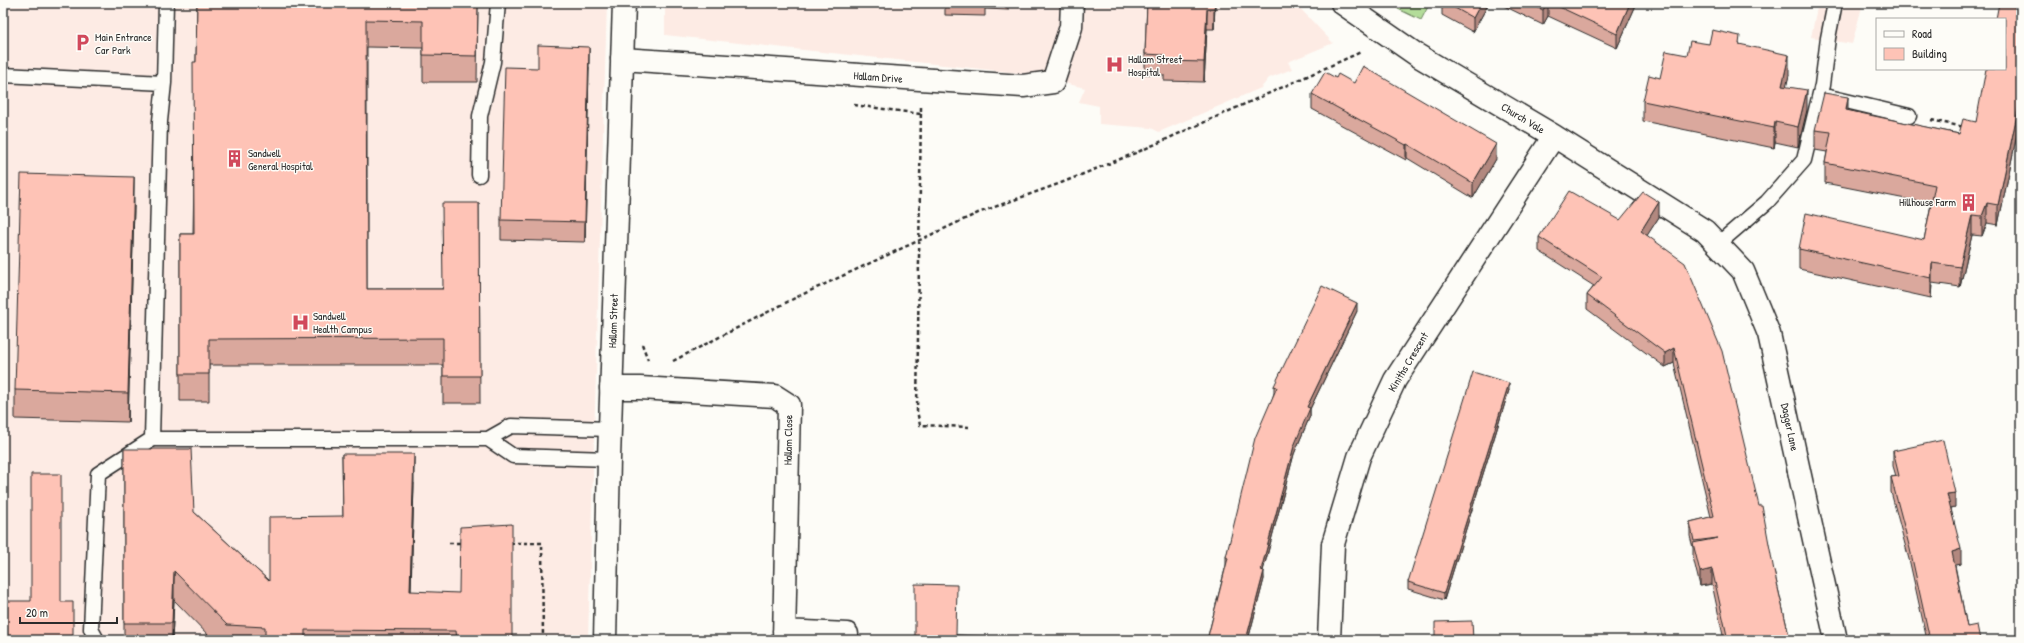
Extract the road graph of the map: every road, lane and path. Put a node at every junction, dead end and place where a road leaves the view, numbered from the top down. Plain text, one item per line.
1 (166, 3) edge
2 (498, 3) edge
3 (624, 3) edge
4 (1072, 3) edge
5 (1342, 3) edge
6 (1835, 3) edge
7 (1368, 49) dead end
8 (622, 59) junction
9 (3, 75) edge
10 (922, 80) junction
11 (164, 83) junction
12 (1819, 95) junction
13 (1909, 116) joint
14 (1969, 128) edge
15 (1554, 136) junction
16 (2006, 136) edge
17 (2021, 139) edge
18 (479, 175) dead end
19 (1712, 238) junction
20 (920, 241) junction
21 (642, 344) dead end
22 (672, 362) dead end
23 (654, 363) dead end
24 (611, 388) junction
25 (969, 427) dead end
26 (610, 429) junction
27 (152, 439) junction
28 (488, 439) junction
29 (609, 459) junction
30 (449, 543) dead end
31 (464, 543) edge
32 (503, 543) edge
33 (784, 636) edge
34 (97, 640) edge
35 (543, 640) edge
36 (605, 640) edge
37 (847, 640) edge
38 (1330, 640) edge
39 (1836, 640) edge

1 - 11 lane
2 - 18 lane
3 - 8 street, Hallam Street
4 - 10 street, Hallam Drive
5 - 15 street, Church Vale
6 - 12 lane
7 - 20 path
8 - 10 street, Hallam Drive
8 - 24 street, Hallam Street
9 - 11 lane
10 - 20 path
11 - 27 lane
12 - 13 lane
12 - 19 lane
13 - 14 path
15 - 19 street, Church Vale
15 - 38 street, Kiniths Crescent
16 - 17 path
19 - 39 street, Dagger Lane
20 - 22 path
20 - 25 path
21 - 23 path
24 - 26 street, Hallam Street
24 - 33 street, Hallam Close
26 - 28 lane
26 - 29 street, Hallam Street
27 - 28 lane
27 - 34 lane
28 - 29 lane
29 - 36 street, Hallam Street
30 - 31 path
32 - 35 path
33 - 37 street, Hallam Close

